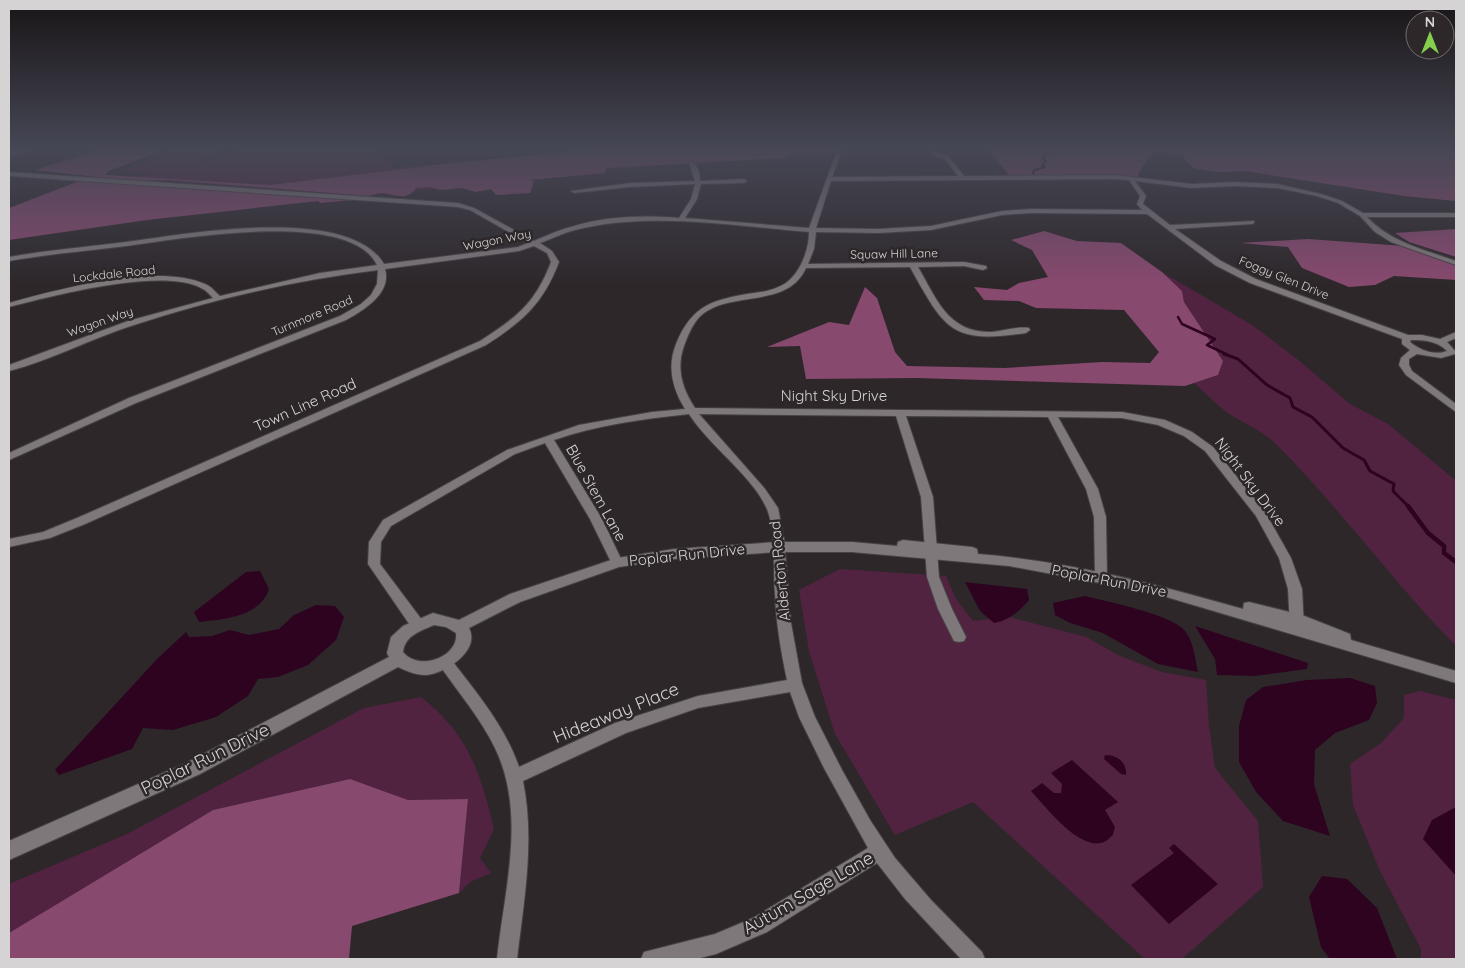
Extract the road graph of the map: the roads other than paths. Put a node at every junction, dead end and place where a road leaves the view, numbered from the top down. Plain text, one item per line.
1 (306, 194) edge
2 (696, 194) edge
3 (823, 194) edge
4 (1143, 194) edge
5 (1314, 194) edge
6 (1147, 212) junction
7 (1362, 215) junction
8 (1456, 215) edge
9 (680, 219) junction
10 (1252, 222) dead end
11 (1169, 227) junction
12 (813, 230) junction
13 (536, 244) junction
14 (9, 258) edge
15 (1456, 263) edge
16 (914, 265) junction
17 (805, 266) junction
18 (382, 268) junction
19 (983, 268) dead end
20 (218, 299) junction
21 (9, 305) edge
22 (1026, 330) dead end
23 (1456, 335) edge
24 (1407, 338) junction
25 (1439, 342) junction
26 (1416, 350) junction
27 (1453, 355) edge
28 (9, 368) edge
29 (1456, 409) edge
30 (693, 411) junction
31 (900, 412) junction
32 (1051, 414) junction
33 (548, 439) junction
34 (9, 457) edge
35 (9, 543) edge
36 (778, 547) junction
37 (931, 551) junction
38 (617, 563) junction
39 (1101, 578) junction
40 (417, 624) junction
41 (1297, 624) junction
42 (460, 626) junction
43 (959, 637) dead end
44 (397, 660) junction
45 (445, 662) junction
46 (1456, 677) edge
47 (795, 685) junction
48 (514, 777) junction
49 (9, 851) edge
50 (880, 851) junction
51 (508, 959) edge
52 (651, 959) edge
53 (974, 959) edge

1 - 13 street, Town Line Road
2 - 9 street
3 - 12 street
4 - 6 street
5 - 7 street
6 - 11 street, Foggy Glen Drive
6 - 12 street, Wagon Way
7 - 8 street
7 - 15 street
9 - 12 street, Wagon Way
9 - 13 street, Wagon Way
10 - 11 street
11 - 24 street, Foggy Glen Drive
12 - 17 street
13 - 18 street, Wagon Way
13 - 35 street, Town Line Road
14 - 18 street
16 - 17 street, Squaw Hill Lane
16 - 19 street, Squaw Hill Lane
16 - 22 street
17 - 30 street, Alderton Road
18 - 20 street, Wagon Way
18 - 34 street, Turnmore Road
20 - 21 street, Lockdale Road
20 - 28 street, Wagon Way
23 - 25 street
24 - 25 street, Foggy Glen Drive
24 - 26 street
25 - 27 street
26 - 27 street
26 - 29 street
30 - 31 street, Night Sky Drive
30 - 33 street, Night Sky Drive
30 - 36 street, Alderton Road
31 - 32 street, Night Sky Drive
31 - 37 street
32 - 39 street
32 - 41 street, Night Sky Drive
33 - 38 street, Blue Stem Lane
33 - 40 street, Night Sky Drive
36 - 37 street, Poplar Run Drive
36 - 38 street, Poplar Run Drive
36 - 47 street, Alderton Road
37 - 39 street, Poplar Run Drive
37 - 43 street
38 - 42 street, Poplar Run Drive
39 - 41 street, Poplar Run Drive
40 - 42 street
40 - 44 street
41 - 46 street, Poplar Run Drive
42 - 45 street
44 - 45 street
44 - 49 street, Poplar Run Drive
45 - 48 street
47 - 48 street, Hideaway Place
47 - 50 street, Alderton Road
48 - 51 street
50 - 52 street, Autum Sage Lane
50 - 53 street, Alderton Road

